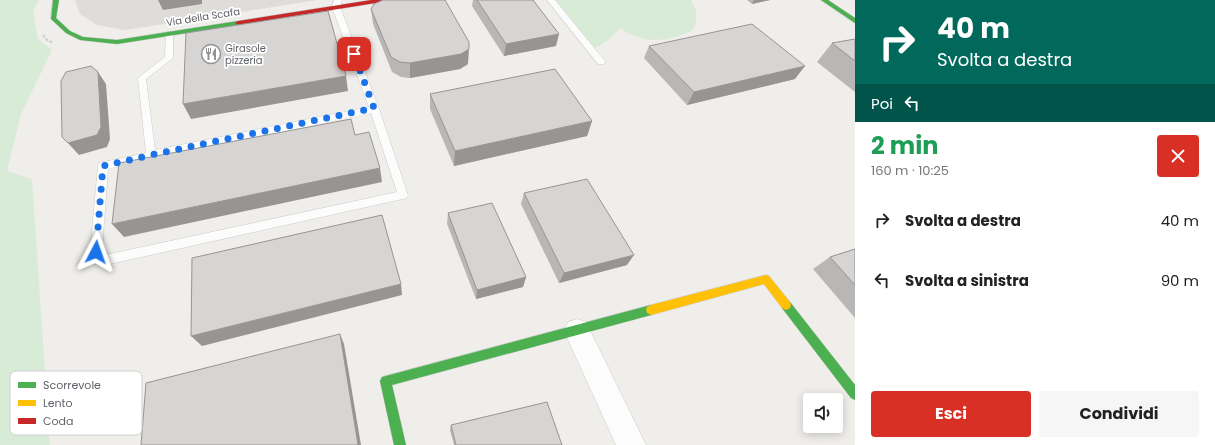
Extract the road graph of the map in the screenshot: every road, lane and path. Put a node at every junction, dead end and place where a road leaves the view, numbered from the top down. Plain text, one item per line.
1 (56, 0) edge
2 (382, 0) edge
3 (551, 0) edge
4 (824, 0) edge
5 (832, 0) edge
6 (337, 4) edge
7 (852, 20) edge
8 (169, 34) junction
9 (601, 62) dead end
10 (374, 108) junction
11 (151, 155) junction
12 (577, 331) junction
13 (855, 394) edge
14 (400, 445) edge
15 (631, 445) edge

1 - 8 main road, Via della Scafa
2 - 6 main road, Via della Scafa
3 - 9 lane
4 - 7 main road
5 - 7 main road
6 - 8 main road, Via della Scafa
6 - 10 lane
8 - 11 lane
10 - 11 lane
10 - 11 lane
12 - 13 main road
12 - 14 main road
12 - 15 street

